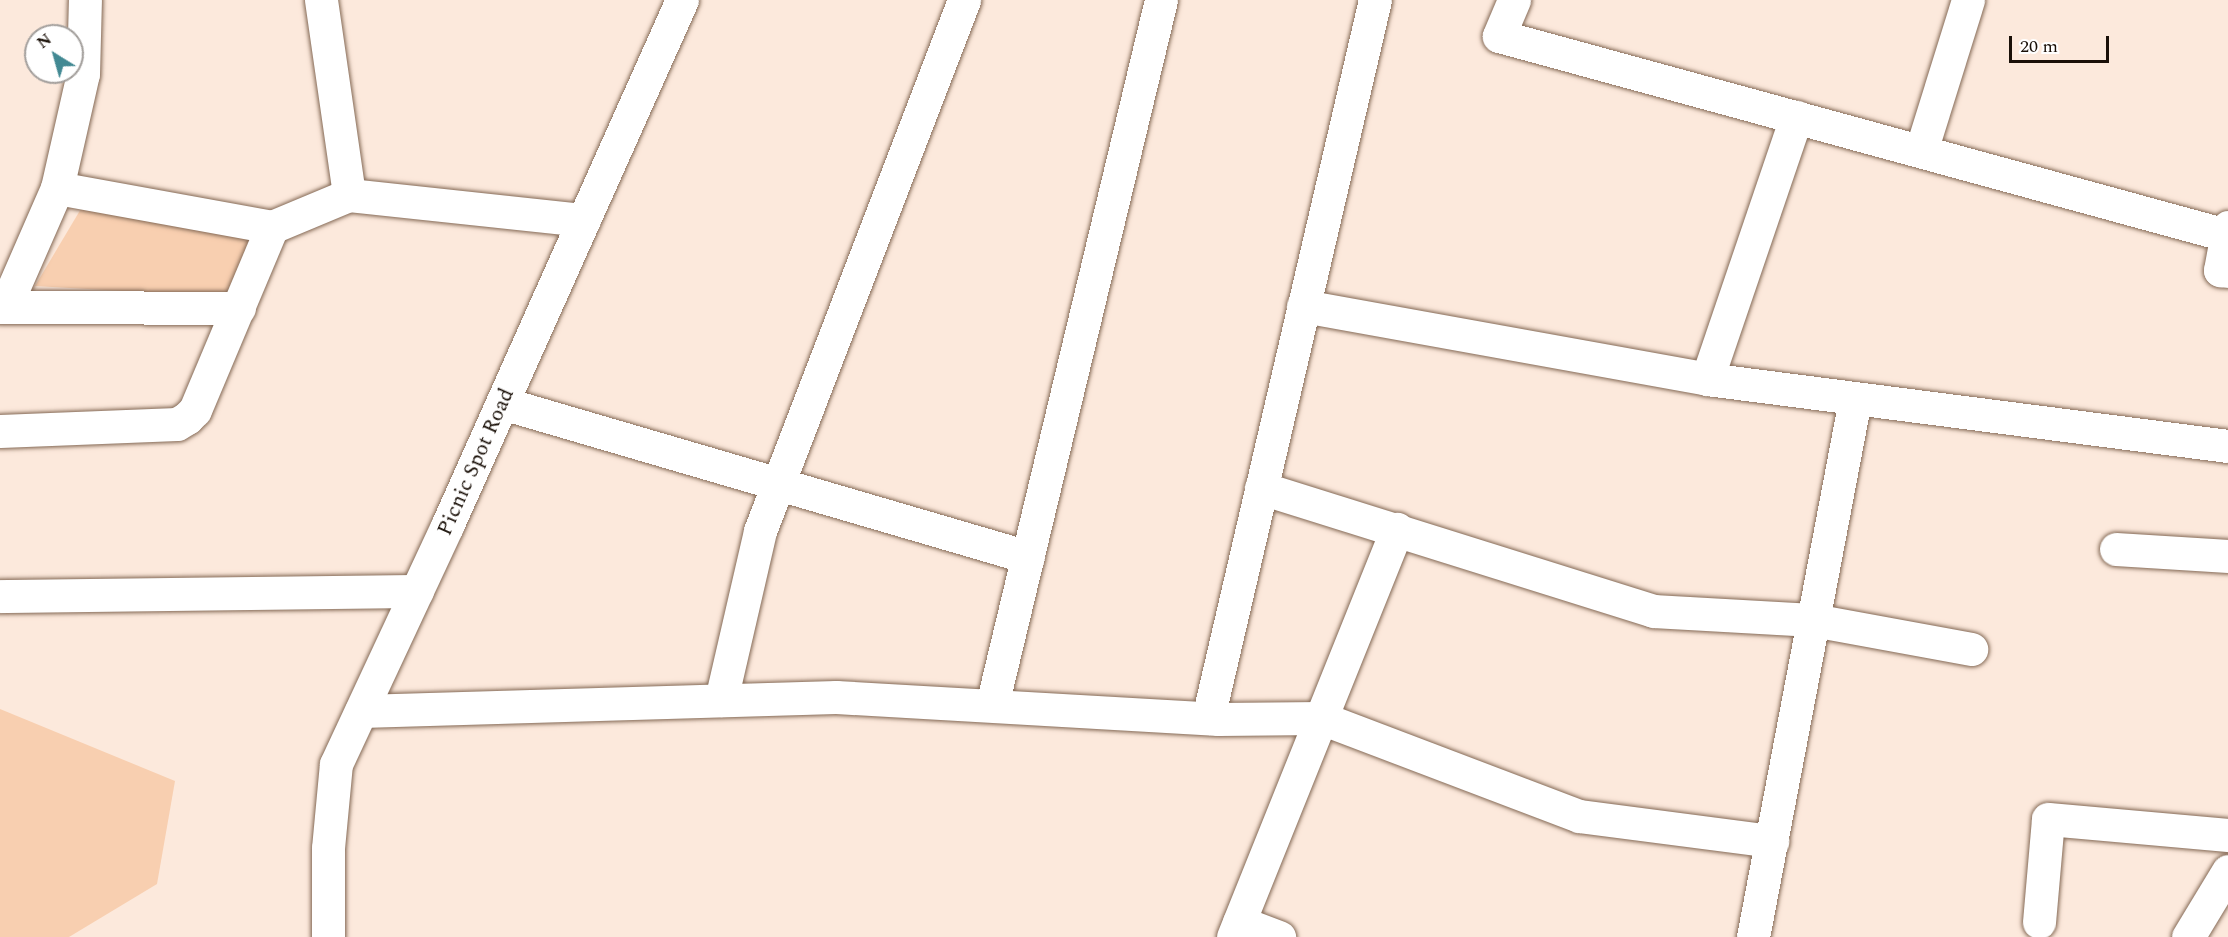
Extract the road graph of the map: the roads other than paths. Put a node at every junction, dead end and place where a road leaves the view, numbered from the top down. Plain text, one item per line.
1 (84, 0) edge
2 (321, 0) edge
3 (682, 0) edge
4 (964, 0) edge
5 (1161, 0) edge
6 (1375, 0) edge
7 (1514, 0) edge
8 (1968, 0) edge
9 (1796, 117) junction
10 (1921, 152) junction
11 (57, 188) junction
12 (349, 195) junction
13 (584, 220) junction
14 (272, 227) junction
15 (2227, 231) edge
16 (2228, 271) edge
17 (1303, 306) junction
18 (2, 307) edge
19 (239, 309) junction
20 (1707, 380) junction
21 (1855, 399) junction
22 (502, 403) junction
23 (0, 431) edge
24 (2228, 446) edge
25 (777, 485) junction
26 (1261, 488) junction
27 (1397, 529) junction
28 (2116, 549) dead end
29 (2228, 556) edge
30 (1028, 557) junction
31 (417, 591) junction
32 (0, 596) edge
33 (1813, 620) junction
34 (1971, 649) dead end
35 (721, 700) junction
36 (992, 705) junction
37 (361, 711) junction
38 (1208, 718) junction
39 (1321, 718) junction
40 (2228, 835) edge
41 (1772, 841) junction
42 (2228, 871) edge
43 (2039, 922) dead end
44 (1236, 930) edge
45 (328, 937) edge
46 (1280, 937) edge
47 (1753, 937) edge
48 (2188, 937) edge

1 - 11 street
2 - 12 street
3 - 13 street, Picnic Spot Road
4 - 25 street
5 - 30 street
6 - 17 street
7 - 9 street
8 - 10 street
9 - 10 street
9 - 20 street
10 - 15 street
11 - 14 street
11 - 18 street
12 - 13 street
12 - 14 street
13 - 22 street, Picnic Spot Road
14 - 19 street
15 - 16 street
17 - 20 street
17 - 26 street
18 - 19 street
19 - 23 street
20 - 21 street
21 - 24 street
21 - 33 street
22 - 25 street
22 - 31 street, Picnic Spot Road
25 - 30 street
25 - 35 street
26 - 27 street
26 - 38 street
27 - 33 street
27 - 39 street
28 - 29 street
30 - 36 street
31 - 32 street
31 - 37 street, Picnic Spot Road
33 - 34 street
33 - 41 street
35 - 36 street
35 - 37 street
36 - 38 street
37 - 45 street, Picnic Spot Road
38 - 39 street
39 - 41 street
39 - 44 street
40 - 43 street
41 - 47 street
42 - 48 street
44 - 46 street

